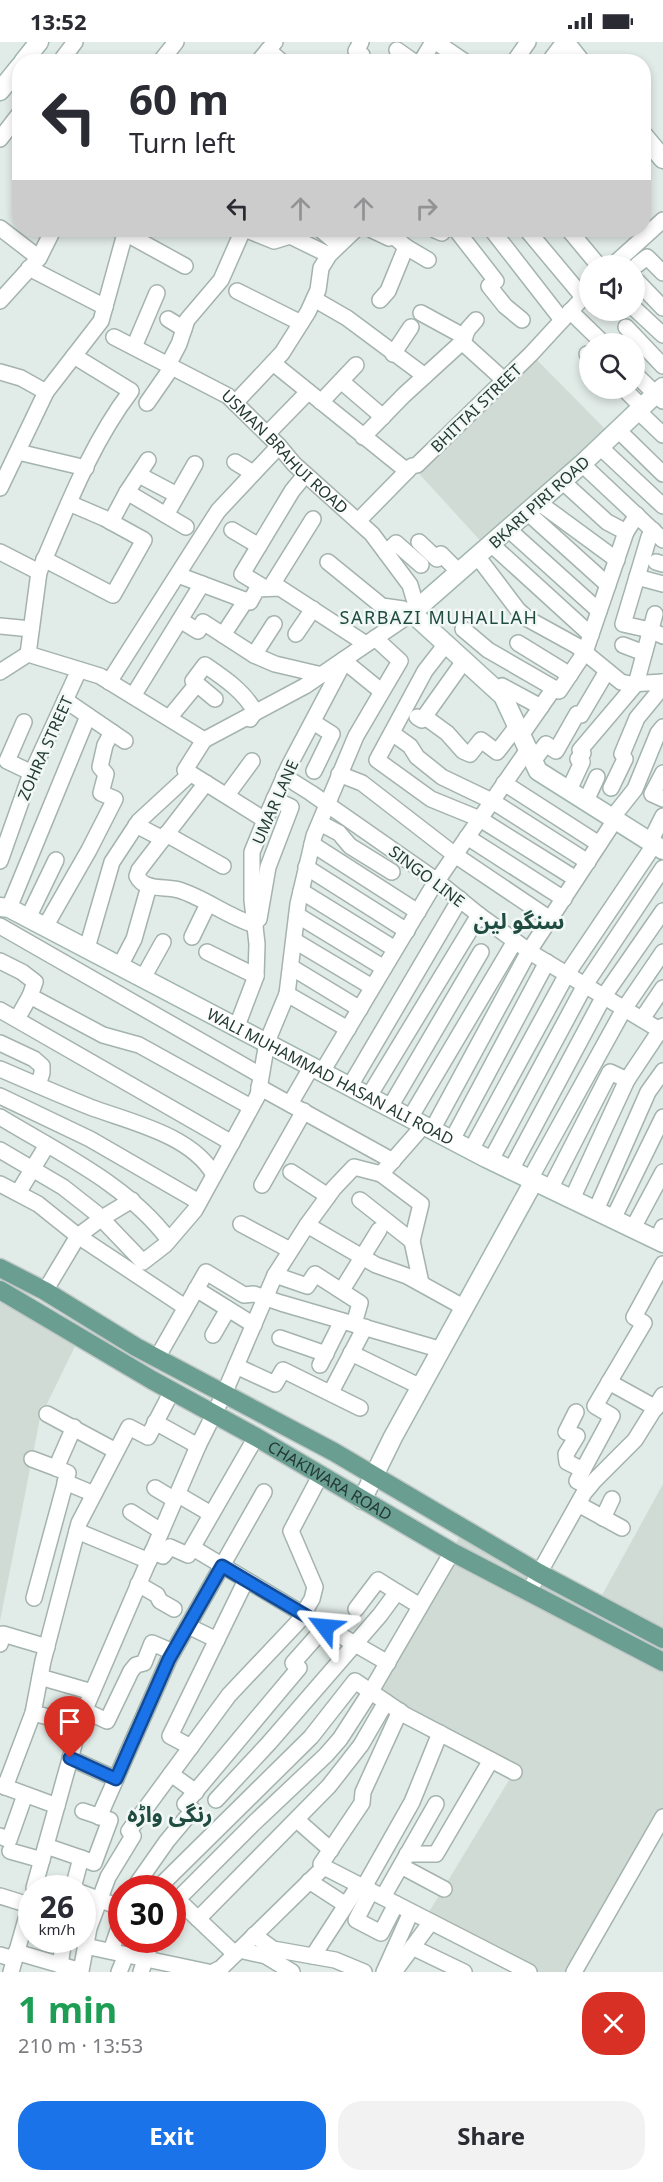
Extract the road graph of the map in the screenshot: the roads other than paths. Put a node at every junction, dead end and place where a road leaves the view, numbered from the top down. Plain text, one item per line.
1 (39, 42) edge
2 (176, 42) edge
3 (361, 42) edge
4 (434, 42) edge
5 (565, 42) edge
6 (454, 47) edge
7 (397, 50) dead end
8 (29, 54) edge
9 (166, 54) edge
10 (360, 54) edge
11 (403, 54) edge
12 (555, 54) edge
13 (575, 54) edge
14 (12, 76) edge
15 (0, 91) edge
16 (12, 127) edge
17 (0, 139) edge
18 (651, 144) edge
19 (663, 159) edge
20 (663, 220) edge
21 (0, 228) edge
22 (651, 231) edge
23 (49, 237) edge
24 (123, 237) edge
25 (135, 237) edge
26 (242, 237) edge
27 (263, 237) edge
28 (287, 237) edge
29 (293, 237) edge
30 (326, 237) edge
31 (348, 237) edge
32 (398, 237) edge
33 (462, 237) edge
34 (498, 237) edge
35 (534, 237) edge
36 (574, 237) edge
37 (644, 237) edge
38 (406, 247) junction
39 (334, 250) junction
40 (590, 255) edge
41 (624, 255) edge
42 (645, 259) edge
43 (428, 260) dead end
44 (34, 263) junction
45 (185, 266) dead end
46 (663, 273) edge
47 (579, 286) edge
48 (645, 289) edge
49 (237, 291) dead end
50 (157, 293) dead end
51 (314, 299) junction
52 (380, 300) dead end
53 (0, 301) edge
54 (579, 301) edge
55 (105, 307) junction
56 (663, 308) edge
57 (421, 313) dead end
58 (566, 315) junction
59 (645, 318) edge
60 (168, 319) dead end
61 (476, 320) dead end
62 (522, 320) dead end
63 (301, 323) junction
64 (411, 327) dead end
65 (626, 327) dead end
66 (184, 329) junction
67 (590, 333) edge
68 (663, 335) edge
69 (114, 337) dead end
70 (463, 340) junction
71 (134, 347) junction
72 (393, 354) junction
73 (74, 356) junction
74 (273, 363) junction
75 (356, 365) dead end
76 (170, 366) junction
77 (663, 366) edge
78 (0, 372) edge
79 (425, 376) junction
80 (504, 380) junction
81 (341, 381) junction
82 (645, 382) edge
83 (46, 392) junction
84 (308, 392) junction
85 (660, 394) edge
86 (632, 399) edge
87 (321, 402) junction
88 (147, 403) dead end
89 (235, 403) junction
90 (640, 409) junction
91 (383, 417) junction
92 (618, 430) junction
93 (267, 434) junction
94 (663, 435) edge
95 (363, 437) junction
96 (279, 446) junction
97 (600, 447) junction
98 (18, 452) junction
99 (148, 460) dead end
100 (235, 462) dead end
101 (195, 464) dead end
102 (582, 464) junction
103 (86, 468) junction
104 (407, 471) junction
105 (253, 473) junction
106 (663, 474) edge
107 (139, 475) junction
108 (305, 475) junction
109 (562, 482) junction
110 (0, 488) edge
111 (127, 492) junction
112 (177, 495) junction
113 (69, 503) junction
114 (663, 506) edge
115 (533, 507) junction
116 (166, 515) junction
117 (637, 515) junction
118 (313, 519) dead end
119 (358, 521) junction
120 (111, 522) junction
121 (186, 527) dead end
122 (508, 529) junction
123 (232, 530) dead end
124 (626, 532) junction
125 (658, 535) edge
126 (419, 542) dead end
127 (491, 544) junction
128 (259, 546) junction
129 (0, 552) edge
130 (386, 552) junction
131 (477, 556) junction
132 (617, 560) junction
133 (328, 562) dead end
134 (421, 565) dead end
135 (41, 566) junction
136 (459, 572) junction
137 (178, 575) junction
138 (637, 578) junction
139 (202, 584) junction
140 (663, 584) edge
141 (608, 585) junction
142 (268, 588) junction
143 (246, 600) junction
144 (313, 609) junction
145 (414, 611) junction
146 (599, 611) junction
147 (655, 614) dead end
148 (180, 620) junction
149 (274, 624) dead end
150 (0, 626) edge
151 (31, 629) junction
152 (463, 629) dead end
153 (657, 633) edge
154 (296, 634) dead end
155 (591, 635) junction
156 (224, 636) junction
157 (371, 641) junction
158 (518, 643) dead end
159 (446, 644) junction
160 (622, 645) dead end
161 (585, 652) junction
162 (644, 653) junction
163 (28, 654) junction
164 (495, 654) junction
165 (254, 655) junction
166 (345, 660) junction
167 (464, 661) junction
168 (79, 670) junction
169 (607, 671) junction
170 (0, 672) edge
171 (478, 673) junction
172 (322, 675) junction
173 (570, 675) junction
174 (109, 682) junction
175 (662, 682) edge
176 (196, 684) junction
177 (636, 684) junction
178 (555, 688) junction
179 (381, 690) junction
180 (497, 690) junction
181 (224, 694) junction
182 (133, 696) junction
183 (65, 700) junction
184 (542, 707) junction
185 (405, 708) junction
186 (255, 712) junction
187 (88, 716) junction
188 (425, 717) junction
189 (169, 718) junction
190 (24, 722) dead end
191 (313, 722) junction
192 (663, 727) edge
193 (243, 730) dead end
194 (112, 732) junction
195 (392, 733) junction
196 (563, 738) junction
197 (204, 740) junction
198 (125, 741) dead end
199 (526, 742) junction
200 (580, 750) junction
201 (252, 761) dead end
202 (314, 771) dead end
203 (32, 773) junction
204 (663, 773) edge
205 (190, 774) junction
206 (339, 774) junction
207 (284, 776) junction
208 (597, 777) dead end
209 (206, 783) junction
210 (504, 783) junction
211 (638, 783) junction
212 (569, 790) junction
213 (227, 795) junction
214 (274, 799) junction
215 (663, 799) edge
216 (492, 801) junction
217 (586, 801) junction
218 (327, 804) junction
219 (663, 816) edge
220 (480, 819) junction
221 (614, 819) junction
222 (265, 820) junction
223 (320, 823) junction
224 (136, 825) junction
225 (164, 837) junction
226 (467, 837) junction
227 (8, 838) junction
228 (312, 844) junction
229 (599, 844) junction
230 (656, 846) edge
231 (34, 849) junction
232 (89, 850) junction
233 (360, 852) junction
234 (454, 855) junction
235 (56, 860) dead end
236 (0, 861) edge
237 (112, 862) junction
238 (588, 862) junction
239 (223, 866) dead end
240 (306, 867) junction
241 (349, 868) junction
242 (663, 868) edge
243 (392, 872) dead end
244 (576, 879) junction
245 (437, 881) junction
246 (149, 886) junction
247 (300, 891) junction
248 (460, 899) junction
249 (564, 899) junction
250 (208, 904) junction
251 (5, 907) edge
252 (663, 911) edge
253 (418, 912) junction
254 (297, 915) junction
255 (478, 915) junction
256 (28, 918) junction
257 (550, 919) junction
258 (0, 926) edge
259 (45, 927) junction
260 (255, 931) junction
261 (407, 931) junction
262 (192, 937) dead end
263 (294, 941) junction
264 (515, 941) junction
265 (163, 942) dead end
266 (87, 948) junction
267 (395, 949) junction
268 (530, 951) junction
269 (207, 952) dead end
270 (481, 952) dead end
271 (663, 952) edge
272 (0, 961) edge
273 (547, 962) junction
274 (120, 966) junction
275 (291, 966) junction
276 (384, 968) junction
277 (567, 974) junction
278 (256, 976) junction
279 (143, 978) junction
280 (585, 985) junction
281 (372, 987) junction
282 (663, 988) edge
283 (287, 994) junction
284 (30, 996) junction
285 (604, 996) junction
286 (360, 1009) junction
287 (624, 1009) junction
288 (0, 1010) edge
289 (642, 1019) junction
290 (17, 1020) junction
291 (237, 1026) junction
292 (348, 1029) junction
293 (662, 1029) edge
294 (267, 1042) junction
295 (0, 1043) edge
296 (0, 1069) edge
297 (317, 1069) junction
298 (663, 1071) edge
299 (627, 1080) junction
300 (260, 1081) junction
301 (38, 1085) junction
302 (350, 1086) junction
303 (0, 1096) edge
304 (369, 1096) junction
305 (290, 1104) junction
306 (251, 1107) junction
307 (390, 1107) junction
308 (304, 1111) junction
309 (663, 1117) edge
310 (0, 1118) edge
311 (422, 1124) junction
312 (452, 1140) junction
313 (232, 1143) junction
314 (46, 1146) junction
315 (0, 1150) edge
316 (471, 1150) junction
317 (491, 1160) junction
318 (393, 1161) junction
319 (33, 1169) junction
320 (511, 1170) junction
321 (291, 1172) dead end
322 (663, 1172) edge
323 (381, 1173) junction
324 (214, 1175) junction
325 (538, 1183) junction
326 (0, 1185) edge
327 (262, 1185) dead end
328 (18, 1193) junction
329 (328, 1196) junction
330 (572, 1199) junction
331 (132, 1200) junction
332 (360, 1200) dead end
333 (199, 1202) junction
334 (596, 1210) junction
335 (102, 1218) junction
336 (613, 1218) junction
337 (241, 1224) dead end
338 (307, 1225) junction
339 (633, 1228) junction
340 (379, 1230) dead end
341 (78, 1236) junction
342 (661, 1236) edge
343 (169, 1240) junction
344 (412, 1241) junction
345 (290, 1250) junction
346 (362, 1257) junction
347 (663, 1264) edge
348 (0, 1268) edge
349 (275, 1275) junction
350 (421, 1283) junction
351 (196, 1289) junction
352 (0, 1290) edge
353 (342, 1290) junction
354 (45, 1291) junction
355 (265, 1296) junction
356 (185, 1307) junction
357 (465, 1308) junction
358 (228, 1309) junction
359 (254, 1324) junction
360 (354, 1324) junction
361 (213, 1335) dead end
362 (280, 1338) dead end
363 (442, 1350) junction
364 (351, 1353) junction
365 (157, 1358) junction
366 (236, 1366) junction
367 (609, 1382) junction
368 (421, 1387) junction
369 (172, 1391) junction
370 (331, 1392) junction
371 (224, 1395) junction
372 (659, 1402) edge
373 (360, 1408) dead end
374 (576, 1412) dead end
375 (47, 1414) dead end
376 (213, 1414) junction
377 (156, 1422) junction
378 (74, 1427) junction
379 (256, 1437) junction
380 (198, 1446) junction
381 (116, 1451) junction
382 (32, 1459) dead end
383 (56, 1468) junction
384 (583, 1470) junction
385 (320, 1476) junction
386 (373, 1476) junction
387 (66, 1482) junction
388 (589, 1487) junction
389 (155, 1488) dead end
390 (264, 1492) dead end
391 (94, 1494) junction
392 (176, 1497) junction
393 (612, 1499) dead end
394 (362, 1500) junction
395 (578, 1504) junction
396 (131, 1512) dead end
397 (212, 1514) junction
398 (603, 1518) junction
399 (622, 1528) dead end
400 (77, 1531) junction
401 (161, 1531) junction
402 (193, 1548) junction
403 (452, 1552) junction
404 (150, 1556) junction
405 (222, 1566) junction
406 (538, 1573) junction
407 (246, 1580) junction
408 (138, 1584) junction
409 (397, 1592) junction
410 (528, 1593) junction
411 (34, 1598) dead end
412 (420, 1606) junction
413 (174, 1608) dead end
414 (356, 1608) dead end
415 (303, 1614) junction
416 (188, 1626) junction
417 (325, 1627) junction
418 (663, 1639) edge
419 (217, 1640) junction
420 (0, 1644) edge
421 (354, 1644) junction
422 (47, 1647) junction
423 (173, 1652) junction
424 (663, 1662) edge
425 (388, 1663) junction
426 (40, 1677) junction
427 (371, 1691) junction
428 (92, 1692) junction
429 (312, 1692) junction
430 (386, 1702) junction
431 (332, 1710) junction
432 (400, 1711) junction
433 (33, 1713) junction
434 (82, 1718) junction
435 (440, 1733) junction
436 (190, 1747) junction
437 (70, 1758) junction
438 (491, 1760) junction
439 (514, 1772) dead end
440 (171, 1774) junction
441 (116, 1779) junction
442 (2, 1786) edge
443 (196, 1792) junction
444 (25, 1795) junction
445 (216, 1800) dead end
446 (436, 1804) dead end
447 (57, 1806) junction
448 (82, 1811) dead end
449 (663, 1817) edge
450 (105, 1818) junction
451 (297, 1820) junction
452 (129, 1831) junction
453 (0, 1836) edge
454 (331, 1850) junction
455 (10, 1851) dead end
456 (44, 1853) junction
457 (81, 1858) junction
458 (404, 1860) junction
459 (324, 1867) junction
460 (38, 1875) edge
461 (76, 1875) edge
462 (143, 1875) edge
463 (171, 1875) edge
464 (309, 1881) junction
465 (444, 1889) dead end
466 (186, 1891) edge
467 (374, 1893) junction
468 (0, 1896) edge
469 (96, 1897) edge
470 (100, 1898) junction
471 (18, 1900) edge
472 (108, 1902) edge
473 (346, 1905) junction
474 (96, 1909) edge
475 (186, 1910) edge
476 (411, 1912) junction
477 (198, 1919) junction
478 (431, 1922) junction
479 (254, 1935) junction
480 (18, 1937) edge
481 (412, 1947) junction
482 (237, 1952) junction
483 (85, 1953) edge
484 (116, 1953) edge
485 (126, 1955) junction
486 (313, 1956) junction
487 (10, 1960) edge
488 (144, 1966) edge
489 (64, 1968) edge
490 (172, 1968) edge
491 (119, 1972) edge
492 (207, 1972) edge
493 (213, 1972) edge
494 (292, 1972) edge
495 (364, 1972) edge
496 (384, 1972) edge
497 (394, 1972) edge
498 (464, 1972) edge
499 (529, 1972) edge
500 (574, 1972) edge

1 - 8 street
2 - 9 street
3 - 10 street
4 - 6 street
5 - 12 street
5 - 13 street
7 - 11 street
14 - 15 street
16 - 17 street
18 - 19 street
20 - 22 street
21 - 44 street
23 - 44 street
24 - 55 street
25 - 45 street
26 - 66 street
27 - 28 street
29 - 39 street
30 - 39 street
31 - 39 street
32 - 38 street
33 - 62 street
34 - 58 street
35 - 47 street
36 - 40 street
37 - 41 street
38 - 43 street
38 - 52 street
39 - 51 street
42 - 46 street
44 - 53 street
44 - 55 street
48 - 56 street
49 - 63 street
50 - 71 street
51 - 63 street
51 - 72 street
54 - 58 street, BHITTAI STREET
55 - 73 street
57 - 70 street
58 - 67 street
58 - 80 street, BHITTAI STREET
59 - 68 street
60 - 66 street
61 - 70 street
63 - 74 street
64 - 72 street
65 - 77 street
66 - 76 street
69 - 71 street, USMAN BRAHUI ROAD
70 - 79 street
70 - 80 street
71 - 76 street, USMAN BRAHUI ROAD
72 - 79 street
73 - 83 street
73 - 103 street
74 - 84 street
74 - 89 street
75 - 81 street
76 - 88 street
76 - 89 street, USMAN BRAHUI ROAD
78 - 83 street
79 - 91 street
80 - 104 street, BHITTAI STREET
81 - 87 street
81 - 91 street
82 - 85 street
83 - 98 street
84 - 87 street
84 - 93 street
85 - 90 street, BKARI PIRI ROAD
86 - 90 street
87 - 95 street
89 - 93 street, USMAN BRAHUI ROAD
90 - 92 street, BKARI PIRI ROAD
90 - 94 street
91 - 95 street
92 - 97 street, BKARI PIRI ROAD
92 - 106 street
93 - 96 street, USMAN BRAHUI ROAD
95 - 104 street
96 - 105 street
96 - 108 street, USMAN BRAHUI ROAD
97 - 102 street, BKARI PIRI ROAD
97 - 114 street
98 - 103 street
98 - 110 street
99 - 107 street
100 - 105 street
101 - 112 street
102 - 109 street, BKARI PIRI ROAD
102 - 117 street
103 - 113 street
104 - 119 street, BHITTAI STREET
105 - 137 street
107 - 111 street
107 - 112 street
108 - 119 street, USMAN BRAHUI ROAD
108 - 128 street
109 - 115 street, BKARI PIRI ROAD
109 - 124 street
111 - 116 street
111 - 120 street
112 - 116 street
113 - 120 street
113 - 135 street
115 - 122 street, BKARI PIRI ROAD
115 - 132 street
115 - 141 street
116 - 121 street
117 - 124 street
117 - 125 street
118 - 142 street
119 - 130 street, USMAN BRAHUI ROAD
120 - 135 street
122 - 127 street, BKARI PIRI ROAD
122 - 146 street
123 - 128 street
124 - 132 street
125 - 138 street
126 - 136 street
127 - 131 street, BKARI PIRI ROAD
127 - 155 street
128 - 142 street
129 - 135 street
130 - 134 street
130 - 145 street, USMAN BRAHUI ROAD
131 - 136 street, BKARI PIRI ROAD
131 - 161 street
132 - 141 street
133 - 145 street
135 - 151 street
136 - 145 street, BKARI PIRI ROAD
137 - 139 street
137 - 174 street
138 - 140 street
138 - 153 street
139 - 143 street
139 - 148 street
141 - 146 street
142 - 143 street
142 - 144 street
143 - 156 street
144 - 154 street
144 - 157 street
145 - 157 street
145 - 159 street, USMAN BRAHUI ROAD
146 - 155 street
147 - 153 street
148 - 156 street
148 - 182 street
149 - 165 street
150 - 151 street
151 - 163 street
152 - 164 street
153 - 162 street
155 - 161 street
156 - 165 street
157 - 166 street
157 - 179 street
158 - 173 street
159 - 167 street, USMAN BRAHUI ROAD
159 - 185 street
160 - 162 street
161 - 169 street
161 - 173 street
162 - 177 street
163 - 168 street
163 - 170 street
164 - 171 street
164 - 178 street
165 - 172 street
166 - 172 street
166 - 179 street
166 - 191 street, UMAR LANE
167 - 171 street, USMAN BRAHUI ROAD
167 - 188 street
168 - 174 street
168 - 183 street, ZOHRA STREET
169 - 177 street
169 - 196 street
171 - 180 street, USMAN BRAHUI ROAD
172 - 186 street
173 - 178 street
174 - 182 street
175 - 177 street
175 - 211 street
176 - 181 street
176 - 181 street
176 - 189 street
177 - 200 street
178 - 184 street
179 - 206 street
180 - 184 street
180 - 199 street, USMAN BRAHUI ROAD
181 - 186 street
182 - 189 street
183 - 187 street
183 - 203 street, ZOHRA STREET
184 - 199 street
185 - 188 street
185 - 195 street
186 - 193 street
186 - 197 street
187 - 194 street
187 - 231 street
188 - 199 street
189 - 197 street
190 - 203 street
191 - 202 street
191 - 207 street, UMAR LANE
192 - 211 street
194 - 198 street
194 - 232 street
195 - 216 street
195 - 220 street
196 - 199 street
196 - 200 street
197 - 205 street
199 - 210 street
199 - 212 street, USMAN BRAHUI ROAD
200 - 212 street
201 - 213 street
203 - 227 street, ZOHRA STREET
204 - 215 street
205 - 209 street
205 - 224 street
206 - 218 street
206 - 234 street
207 - 214 street, UMAR LANE
207 - 218 street, SINGO LINE
208 - 217 street
209 - 213 street
209 - 225 street
210 - 216 street
210 - 229 street
211 - 221 street
212 - 217 street, USMAN BRAHUI ROAD
213 - 222 street
214 - 222 street, UMAR LANE
214 - 260 street
216 - 220 street
216 - 238 street
217 - 221 street, USMAN BRAHUI ROAD
218 - 223 street
218 - 245 street, SINGO LINE
219 - 230 street
220 - 226 street
220 - 244 street
221 - 229 street
221 - 230 street, USMAN BRAHUI ROAD
222 - 260 street, UMAR LANE
223 - 228 street
223 - 233 street
224 - 225 street
224 - 237 street
225 - 239 street
225 - 246 street
226 - 234 street
226 - 249 street
227 - 231 street
227 - 236 street, ZOHRA STREET
228 - 240 street
228 - 241 street
229 - 238 street
230 - 277 street
231 - 251 street
232 - 237 street
232 - 259 street
233 - 241 street
233 - 243 street
234 - 245 street
234 - 257 street
235 - 256 street
237 - 266 street
238 - 244 street
240 - 247 street
240 - 261 street
241 - 253 street
242 - 280 street
244 - 249 street
245 - 248 street, SINGO LINE
245 - 253 street
246 - 250 street
246 - 274 street
247 - 254 street
247 - 267 street
248 - 255 street, SINGO LINE
248 - 302 street
249 - 257 street
250 - 260 street
250 - 262 street
251 - 256 street, WALI MUHAMMAD HASAN ALI ROAD
252 - 285 street
253 - 261 street
254 - 263 street
254 - 276 street
255 - 264 street, SINGO LINE
255 - 304 street
256 - 259 street, WALI MUHAMMAD HASAN ALI ROAD
257 - 268 street
258 - 300 street
259 - 266 street, WALI MUHAMMAD HASAN ALI ROAD
260 - 278 street, UMAR LANE
261 - 267 street
263 - 275 street
263 - 281 street
264 - 268 street, SINGO LINE
264 - 311 street
265 - 279 street
266 - 274 street, WALI MUHAMMAD HASAN ALI ROAD
267 - 276 street
268 - 273 street, SINGO LINE
268 - 311 street
269 - 278 street
270 - 307 street
271 - 287 street
272 - 284 street
273 - 277 street, SINGO LINE
273 - 312 street
274 - 279 street, WALI MUHAMMAD HASAN ALI ROAD
275 - 283 street
275 - 286 street
276 - 281 street
277 - 280 street, SINGO LINE
277 - 316 street
278 - 291 street, UMAR LANE
279 - 291 street, WALI MUHAMMAD HASAN ALI ROAD
280 - 285 street, SINGO LINE
280 - 317 street
281 - 286 street
282 - 289 street
283 - 292 street
283 - 294 street
284 - 290 street
284 - 306 street
285 - 287 street, SINGO LINE
285 - 320 street
286 - 292 street
287 - 289 street, SINGO LINE
287 - 325 street
288 - 290 street
289 - 293 street, SINGO LINE
290 - 313 street
291 - 294 street, WALI MUHAMMAD HASAN ALI ROAD
292 - 297 street
293 - 299 street
294 - 297 street, WALI MUHAMMAD HASAN ALI ROAD
294 - 300 street
295 - 301 street
296 - 301 street
297 - 302 street, WALI MUHAMMAD HASAN ALI ROAD
297 - 305 street
298 - 334 street
299 - 325 street
299 - 330 street
300 - 305 street
300 - 306 street
301 - 324 street
302 - 304 street, WALI MUHAMMAD HASAN ALI ROAD
303 - 333 street
304 - 307 street, WALI MUHAMMAD HASAN ALI ROAD
305 - 308 street
306 - 313 street
307 - 311 street, WALI MUHAMMAD HASAN ALI ROAD
308 - 318 street
308 - 327 street
309 - 336 street
310 - 314 street
311 - 312 street, WALI MUHAMMAD HASAN ALI ROAD
311 - 318 street
312 - 316 street, WALI MUHAMMAD HASAN ALI ROAD
313 - 324 street
314 - 319 street
314 - 331 street
315 - 319 street
316 - 317 street, WALI MUHAMMAD HASAN ALI ROAD
317 - 320 street, WALI MUHAMMAD HASAN ALI ROAD
318 - 323 street
319 - 328 street
319 - 335 street
320 - 325 street, WALI MUHAMMAD HASAN ALI ROAD
321 - 329 street
322 - 339 street
323 - 329 street
323 - 344 street
324 - 333 street
325 - 330 street, WALI MUHAMMAD HASAN ALI ROAD
325 - 357 street
326 - 328 street
328 - 341 street
329 - 338 street
330 - 334 street, WALI MUHAMMAD HASAN ALI ROAD
331 - 335 street
331 - 343 street
332 - 344 street
333 - 343 street
334 - 336 street, WALI MUHAMMAD HASAN ALI ROAD
335 - 341 street
335 - 343 street
336 - 339 street, WALI MUHAMMAD HASAN ALI ROAD
337 - 345 street
338 - 345 street
338 - 346 street
339 - 342 street, WALI MUHAMMAD HASAN ALI ROAD
340 - 346 street
341 - 354 street
341 - 356 street
344 - 350 street
345 - 349 street
346 - 350 street
346 - 353 street
347 - 367 street
348 - 354 main road, CHAKIWARA ROAD
349 - 353 street
349 - 355 street
350 - 357 street
351 - 355 street
351 - 356 street
351 - 358 street
352 - 369 main road, CHAKIWARA ROAD
353 - 360 street
354 - 365 main road, CHAKIWARA ROAD
355 - 359 street
355 - 360 street
356 - 365 street
357 - 363 street
358 - 359 street
358 - 361 street
359 - 366 street
360 - 362 street
360 - 363 street
360 - 364 street
363 - 368 street
364 - 368 street
364 - 370 street
365 - 371 main road, CHAKIWARA ROAD
366 - 370 street
366 - 371 street
367 - 372 street
367 - 384 street
368 - 386 street
369 - 376 main road, CHAKIWARA ROAD
369 - 377 street
370 - 373 street
371 - 376 street
371 - 386 main road, CHAKIWARA ROAD
372 - 388 street
374 - 384 street
375 - 378 street
376 - 379 main road, CHAKIWARA ROAD
376 - 380 street
377 - 380 street
377 - 381 street
378 - 381 street
378 - 383 street
379 - 385 main road, CHAKIWARA ROAD
379 - 397 street
380 - 392 street
381 - 391 street
382 - 383 street
383 - 387 street
384 - 388 street
385 - 394 main road, CHAKIWARA ROAD
385 - 415 street
386 - 394 street
386 - 406 main road, CHAKIWARA ROAD
387 - 391 street
387 - 411 street
388 - 395 street
389 - 392 street
390 - 405 street
391 - 400 street
392 - 397 street
392 - 401 street
393 - 398 street
394 - 403 main road, CHAKIWARA ROAD
395 - 398 street
395 - 406 street
396 - 401 street
397 - 402 street
398 - 399 street
400 - 404 street
400 - 422 street
401 - 404 street
402 - 404 street
402 - 405 street
403 - 410 main road, CHAKIWARA ROAD
403 - 412 street
404 - 408 street
405 - 407 street
405 - 416 street
406 - 410 street
406 - 418 main road, CHAKIWARA ROAD
407 - 415 street
407 - 419 street
408 - 413 street
408 - 428 street
409 - 412 street
409 - 414 street
409 - 421 street
410 - 424 main road, CHAKIWARA ROAD
412 - 425 street
415 - 417 street
415 - 436 street
416 - 419 street
416 - 423 street
417 - 421 street
417 - 443 street
419 - 436 street
420 - 422 street
421 - 425 street
421 - 429 street
422 - 426 street
423 - 434 street
423 - 441 street
425 - 427 street
426 - 428 street
426 - 433 street
427 - 430 street
427 - 431 street
427 - 466 street
428 - 434 street
429 - 431 street
429 - 445 street
430 - 432 street
430 - 451 street
431 - 463 street
432 - 435 street
432 - 454 street
433 - 434 street
433 - 442 street
434 - 437 street
435 - 438 street
435 - 467 street
436 - 440 street
437 - 441 street
437 - 447 street
438 - 439 street
438 - 458 street
440 - 443 street
440 - 452 street
441 - 450 street
442 - 444 street
443 - 462 street
444 - 447 street
444 - 453 street
446 - 458 street
447 - 456 street
448 - 450 street
449 - 500 street
450 - 452 street
450 - 457 street
451 - 454 street
451 - 477 street
452 - 470 street
454 - 459 street
455 - 456 street
456 - 457 street
456 - 460 street
457 - 461 street
458 - 465 street
458 - 467 street
459 - 464 street
459 - 467 street
464 - 473 street
464 - 479 street
467 - 473 street
467 - 476 street
468 - 471 street
469 - 470 street
470 - 472 street
470 - 474 street
473 - 486 street
475 - 477 street
476 - 478 street
476 - 496 street
477 - 482 street
478 - 481 street
478 - 499 street
479 - 482 street
479 - 486 street
480 - 487 street
481 - 497 street
481 - 498 street
482 - 493 street
482 - 494 street
483 - 489 street
484 - 485 street
485 - 488 street
485 - 491 street
486 - 495 street
487 - 489 street
488 - 490 street
490 - 492 street

